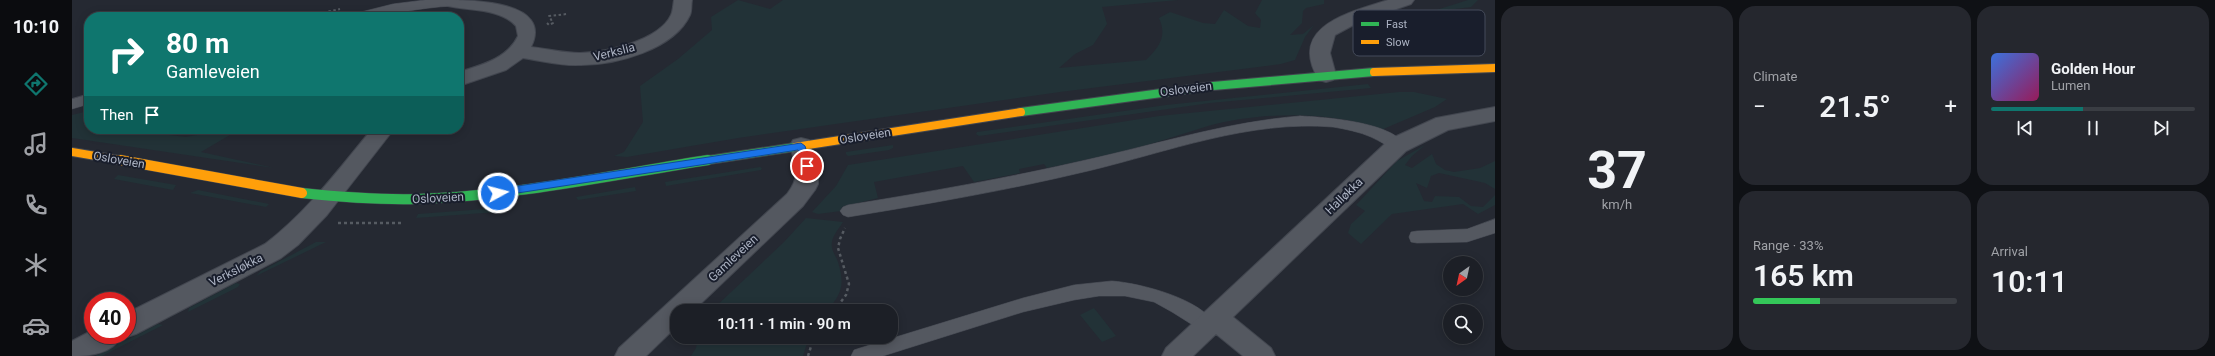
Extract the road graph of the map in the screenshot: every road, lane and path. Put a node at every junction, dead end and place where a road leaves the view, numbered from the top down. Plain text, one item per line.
1 (683, 0) edge
2 (1405, 0) edge
3 (454, 2) joint
4 (1378, 10) edge
5 (378, 12) edge
6 (567, 14) dead end
7 (1353, 19) edge
8 (549, 25) dead end
9 (520, 51) junction
10 (1495, 68) edge
11 (1326, 75) junction
12 (464, 77) edge
13 (1495, 114) edge
14 (380, 134) edge
15 (1398, 145) junction
16 (801, 146) junction
17 (72, 152) edge
18 (332, 196) junction
19 (848, 211) joint
20 (1495, 225) edge
21 (1417, 237) dead end
22 (839, 304) edge
23 (136, 321) edge
24 (1211, 322) junction
25 (91, 344) edge
26 (812, 344) edge
27 (72, 354) edge
28 (628, 356) edge
29 (808, 356) edge
30 (860, 356) edge
31 (1175, 356) edge
32 (1262, 356) edge

1 - 9 street, Verkslia
2 - 4 street
3 - 5 lane
3 - 9 street
6 - 8 path
7 - 11 street
9 - 12 street
10 - 11 street, Osloveien
11 - 16 street, Osloveien
13 - 15 street, Halløkka
14 - 18 street
15 - 19 lane
15 - 24 street, Halløkka
16 - 18 street, Osloveien
16 - 28 street, Gamleveien
17 - 18 street, Osloveien
18 - 23 street, Verksløkka
19 - 22 path
20 - 21 lane
24 - 30 lane
24 - 31 street, Halløkka
24 - 32 street
25 - 27 street
26 - 29 path

